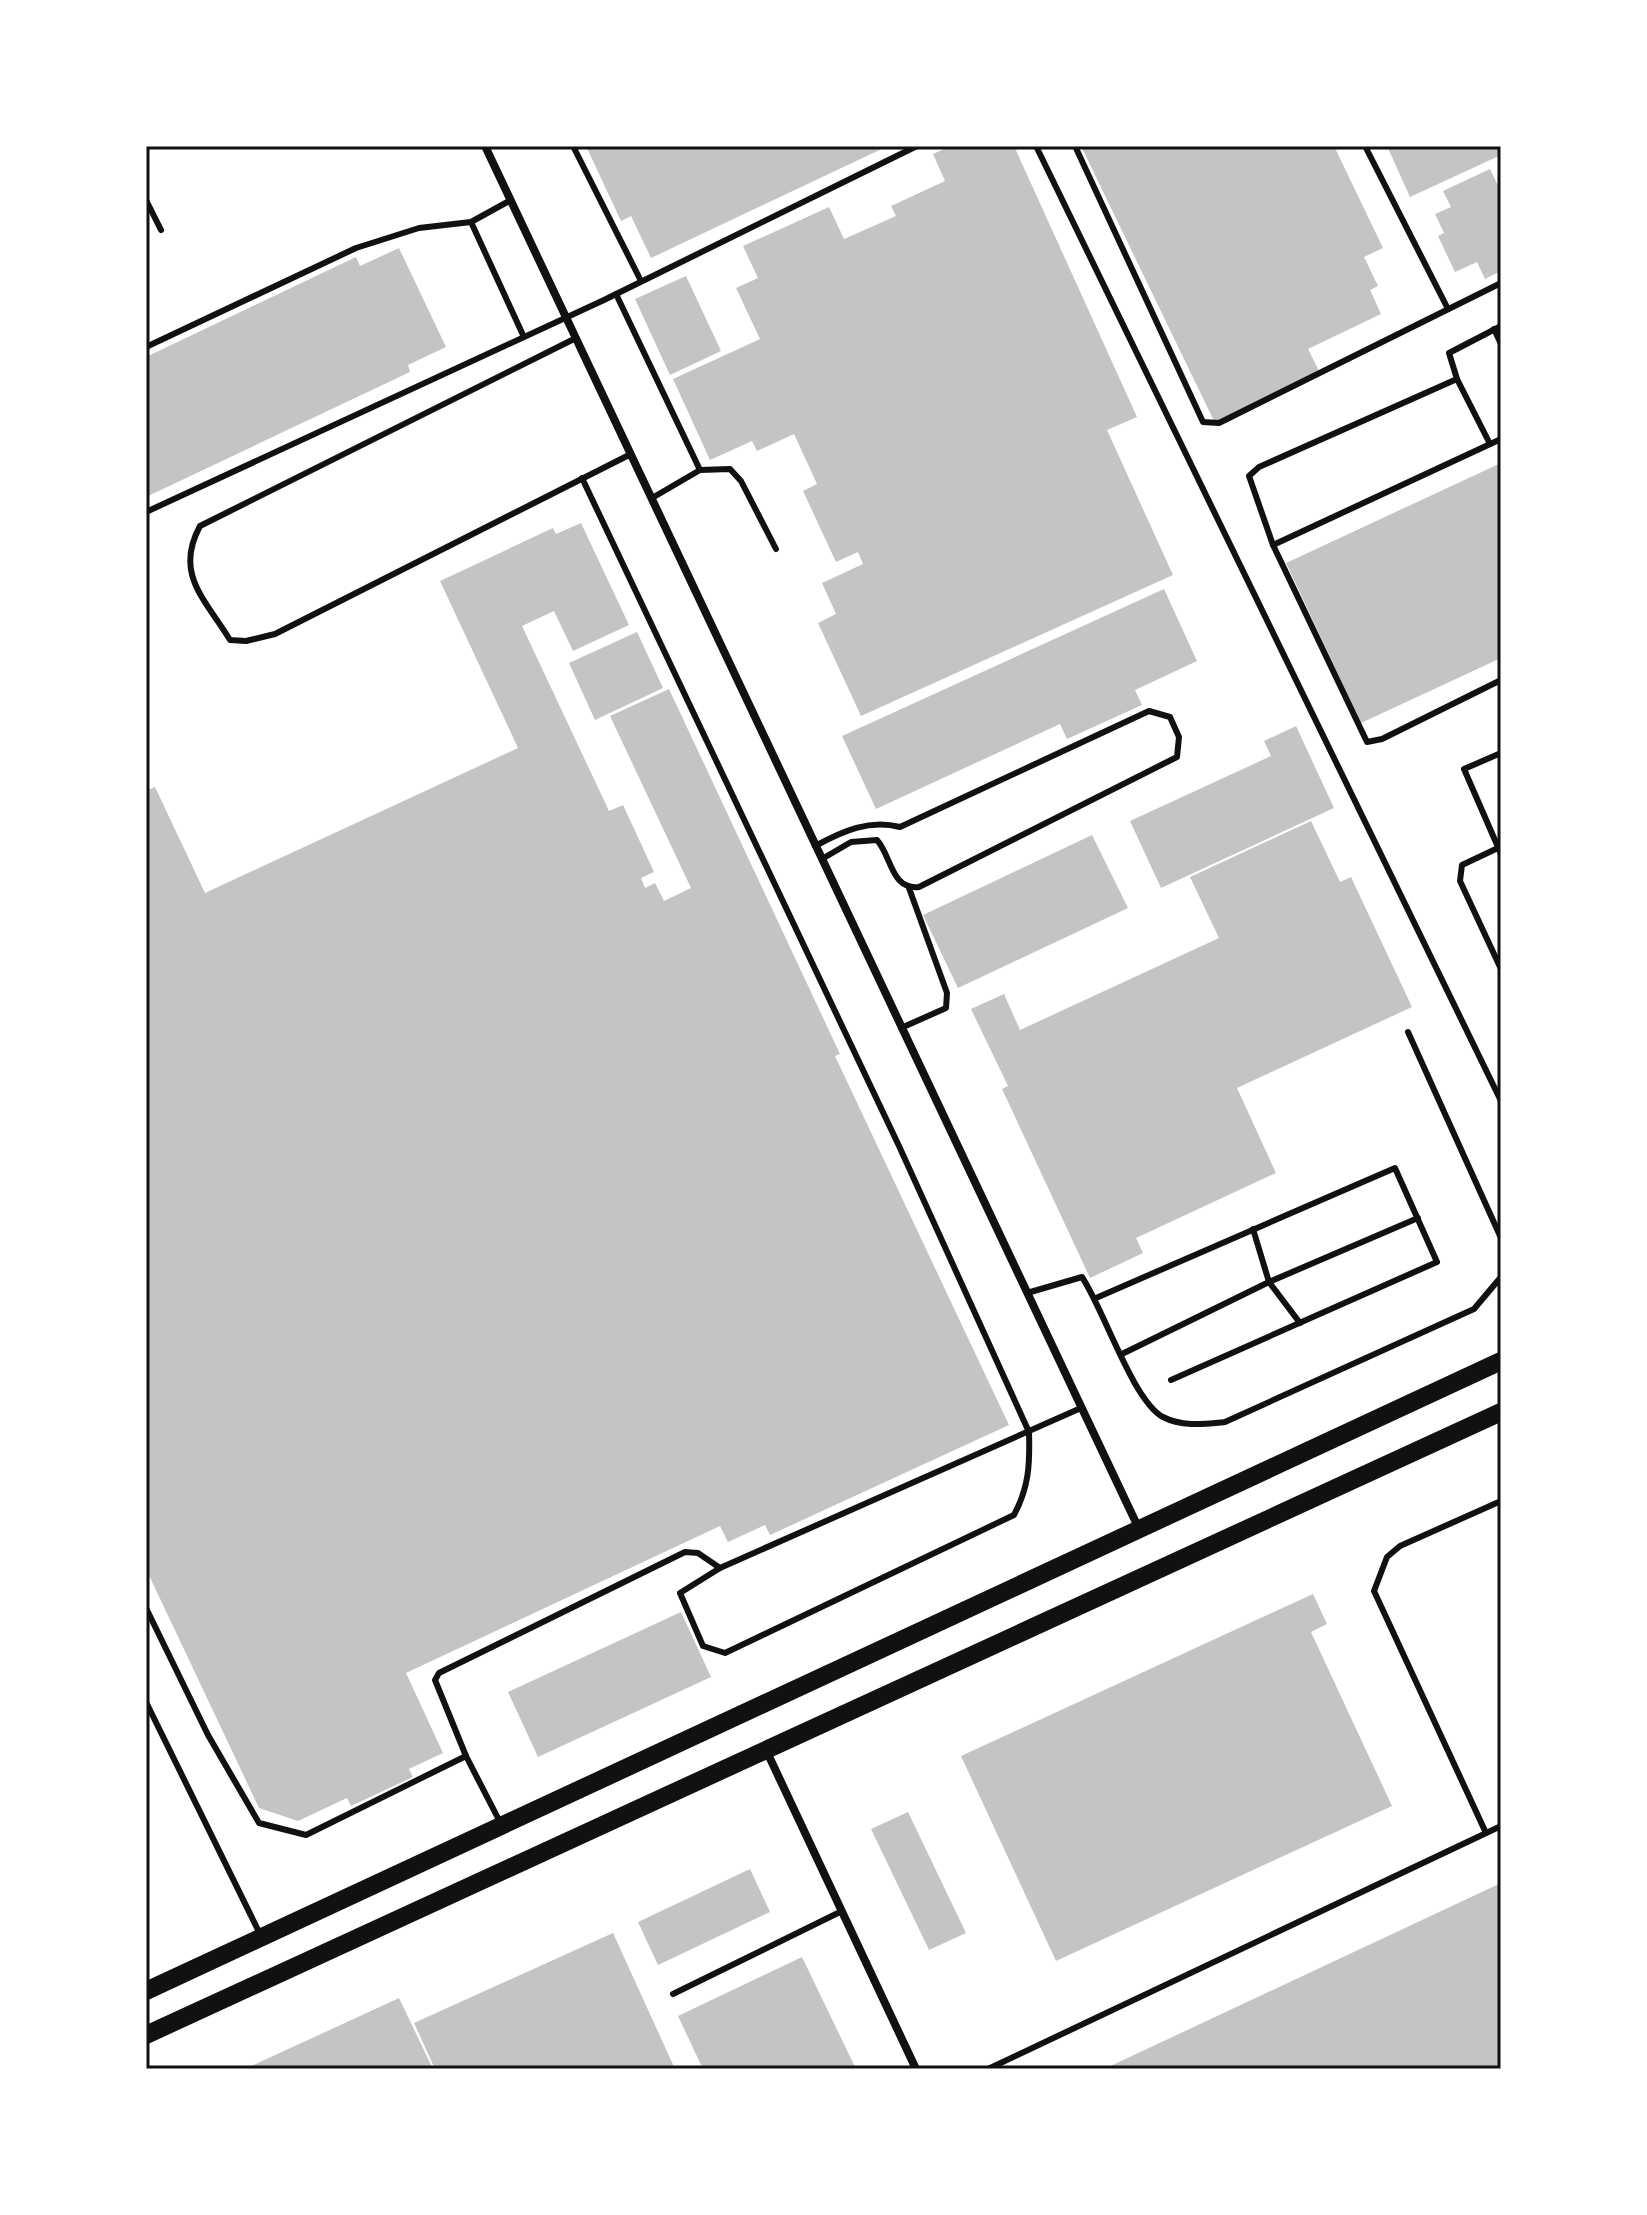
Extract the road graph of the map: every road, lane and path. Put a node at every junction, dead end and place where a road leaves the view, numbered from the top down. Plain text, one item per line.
1 (485, 146) edge
2 (573, 146) edge
3 (917, 146) edge
4 (1036, 146) edge
5 (1075, 146) edge
6 (1365, 146) edge
7 (146, 200) edge
8 (511, 200) junction
9 (471, 222) junction
10 (161, 230) dead end
11 (641, 281) junction
12 (1501, 283) edge
13 (616, 294) junction
14 (1448, 309) junction
15 (566, 317) junction
16 (1497, 327) edge
17 (523, 335) junction
18 (576, 338) junction
19 (1501, 344) edge
20 (146, 347) edge
21 (1457, 379) junction
22 (1501, 439) edge
23 (1490, 444) junction
24 (631, 454) junction
25 (700, 470) junction
26 (582, 478) junction
27 (652, 498) junction
28 (146, 512) edge
29 (1273, 545) junction
30 (776, 549) dead end
31 (1501, 680) edge
32 (1501, 753) edge
33 (815, 846) junction
34 (1500, 851) edge
35 (822, 859) junction
36 (909, 888) junction
37 (1501, 969) edge
38 (901, 1028) junction
39 (1408, 1032) dead end
40 (1501, 1101) edge
41 (1418, 1218) junction
42 (1253, 1229) junction
43 (1501, 1238) edge
44 (1501, 1277) edge
45 (1269, 1282) junction
46 (1027, 1293) junction
47 (1096, 1298) junction
48 (1300, 1323) junction
49 (1122, 1354) junction
50 (1501, 1361) edge
51 (1171, 1380) dead end
52 (1081, 1408) junction
53 (1501, 1412) edge
54 (1029, 1432) junction
55 (1498, 1502) edge
56 (1501, 1514) edge
57 (1139, 1529) junction
58 (720, 1568) junction
59 (146, 1608) edge
60 (146, 1702) edge
61 (767, 1752) junction
62 (466, 1756) junction
63 (502, 1825) junction
64 (1501, 1826) edge
65 (1486, 1833) junction
66 (842, 1911) junction
67 (262, 1937) junction
68 (146, 1991) edge
69 (673, 1994) dead end
70 (146, 2035) edge
71 (916, 2069) edge
72 (988, 2069) edge

1 - 8 street
2 - 11 lane
3 - 11 lane
4 - 40 lane
5 - 14 lane
6 - 14 lane
7 - 10 lane
8 - 9 lane
8 - 15 street
9 - 17 lane
9 - 20 lane
11 - 13 lane
12 - 14 lane
13 - 15 lane
13 - 25 lane
15 - 17 lane
15 - 18 street
16 - 19 lane
16 - 21 lane
17 - 28 lane
18 - 24 street
18 - 26 lane
21 - 23 lane
21 - 29 lane
22 - 23 lane
23 - 29 lane
24 - 26 lane
24 - 27 street
25 - 27 lane
25 - 30 lane
26 - 54 lane
27 - 33 street
29 - 31 lane
32 - 34 lane
33 - 35 street
33 - 36 lane
34 - 37 lane
35 - 36 lane
35 - 38 street
36 - 38 lane
38 - 46 street
39 - 43 lane
41 - 42 lane
41 - 45 lane
41 - 48 lane
42 - 45 lane
42 - 47 lane
44 - 49 lane
45 - 48 lane
45 - 49 lane
46 - 47 lane
46 - 52 street
47 - 49 lane
48 - 51 lane
50 - 57 main road
52 - 54 lane
52 - 57 street
53 - 61 main road
54 - 58 lane
54 - 58 lane
55 - 56 lane
55 - 65 lane
57 - 63 main road
58 - 62 lane
59 - 62 lane
60 - 67 lane
61 - 66 street
61 - 70 main road
62 - 63 lane
63 - 67 main road
64 - 65 lane
65 - 72 lane
66 - 69 lane
66 - 71 street
67 - 68 main road

